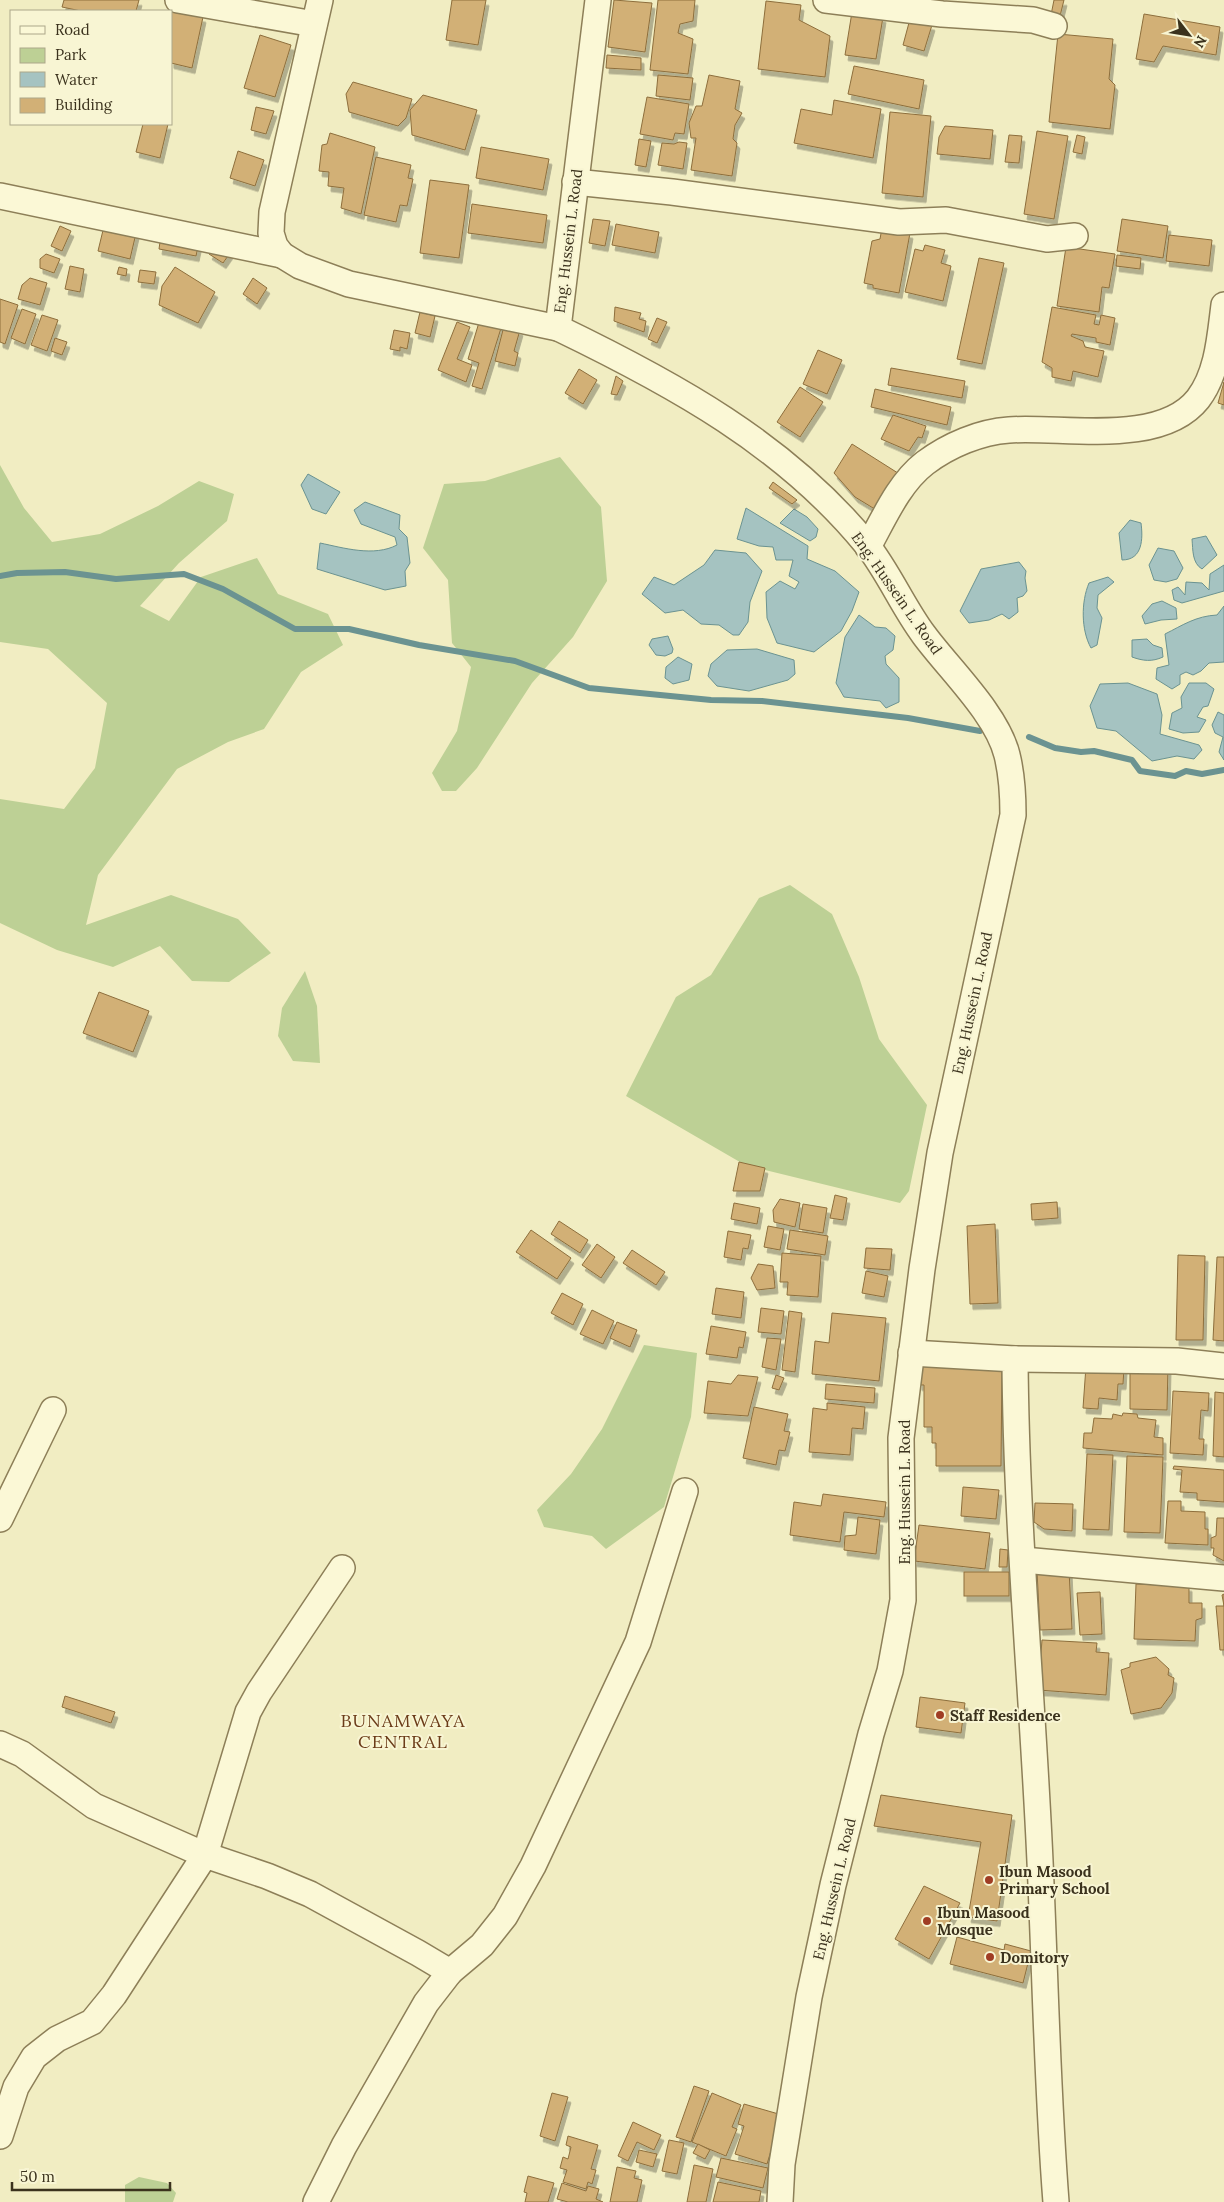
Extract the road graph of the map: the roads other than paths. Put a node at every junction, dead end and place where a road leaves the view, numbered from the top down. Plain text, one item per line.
1 (178, 0) edge
2 (320, 0) edge
3 (598, 0) edge
4 (826, 0) edge
5 (314, 24) junction
6 (1054, 26) dead end
7 (575, 182) junction
8 (0, 196) edge
9 (1075, 236) dead end
10 (282, 256) junction
11 (1224, 305) edge
12 (558, 328) junction
13 (868, 547) junction
14 (911, 1353) junction
15 (1015, 1359) junction
16 (1224, 1366) edge
17 (52, 1410) dead end
18 (685, 1491) dead end
19 (0, 1519) edge
20 (1023, 1560) junction
21 (342, 1568) dead end
22 (1224, 1578) edge
23 (0, 1744) edge
24 (205, 1855) junction
25 (450, 1972) junction
26 (0, 2136) edge
27 (316, 2202) edge
28 (780, 2202) edge
29 (1056, 2202) edge

1 - 5 street
2 - 5 street
3 - 7 street, Eng. Hussein L. Road
4 - 6 street
5 - 10 street
7 - 9 street
7 - 12 street, Eng. Hussein L. Road
8 - 10 street
10 - 12 street
11 - 13 street
12 - 13 street, Eng. Hussein L. Road
13 - 14 street, Eng. Hussein L. Road
14 - 15 street
14 - 28 street, Eng. Hussein L. Road
15 - 16 street
15 - 20 street
17 - 19 street
18 - 25 street
20 - 22 street
20 - 29 street
21 - 24 street
23 - 24 street
24 - 25 street
24 - 26 street
25 - 27 street

